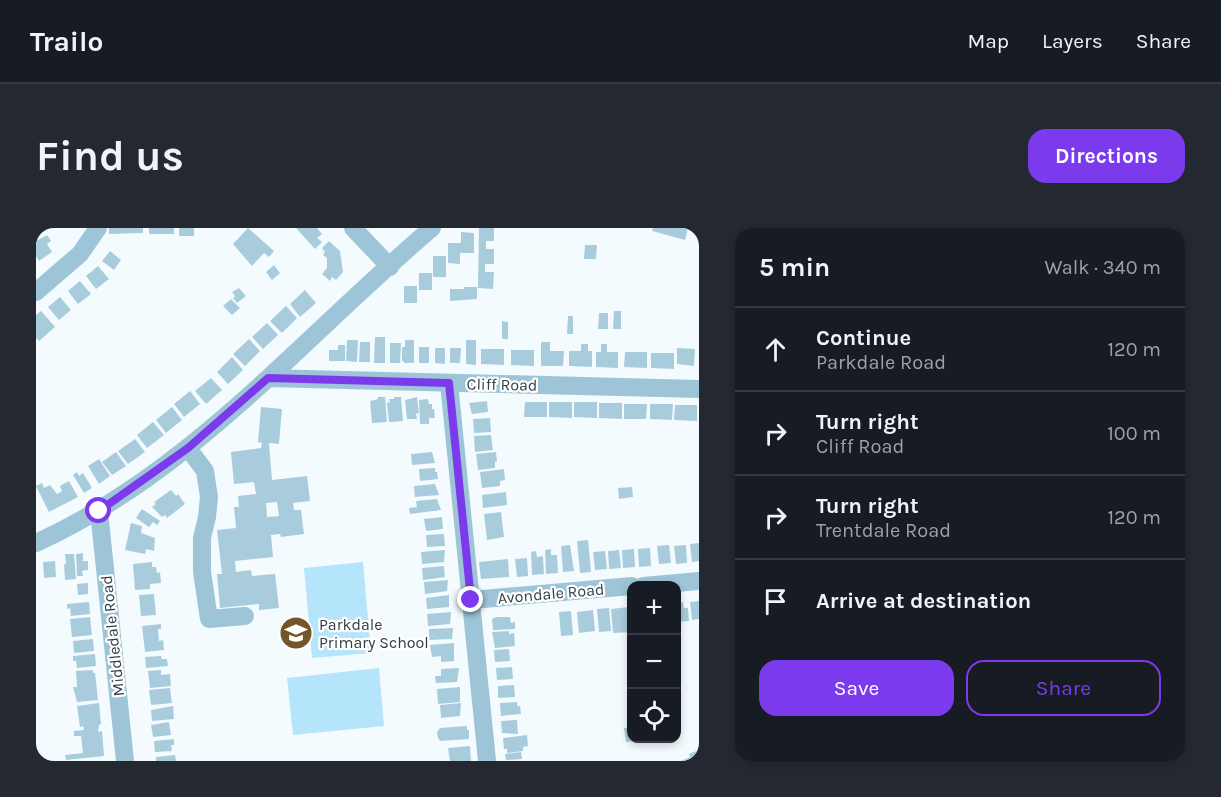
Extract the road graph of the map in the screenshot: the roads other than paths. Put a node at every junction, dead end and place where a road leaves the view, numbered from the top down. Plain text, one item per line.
1 (98, 228) edge
2 (353, 228) edge
3 (432, 228) edge
4 (390, 267) junction
5 (36, 292) edge
6 (268, 378) junction
7 (449, 383) junction
8 (699, 389) edge
9 (188, 448) junction
10 (99, 511) junction
11 (36, 543) edge
12 (699, 581) edge
13 (681, 582) edge
14 (627, 586) edge
15 (471, 600) junction
16 (245, 616) dead end
17 (125, 761) edge
18 (487, 761) edge

1 - 5 street
2 - 4 street
3 - 4 street
4 - 6 street
6 - 7 street, Cliff Road
6 - 9 street
7 - 8 street, Cliff Road
7 - 15 street
9 - 10 street
9 - 16 street
10 - 11 street
10 - 17 street, Middledale Road
12 - 13 street
14 - 15 street, Avondale Road
15 - 18 street

